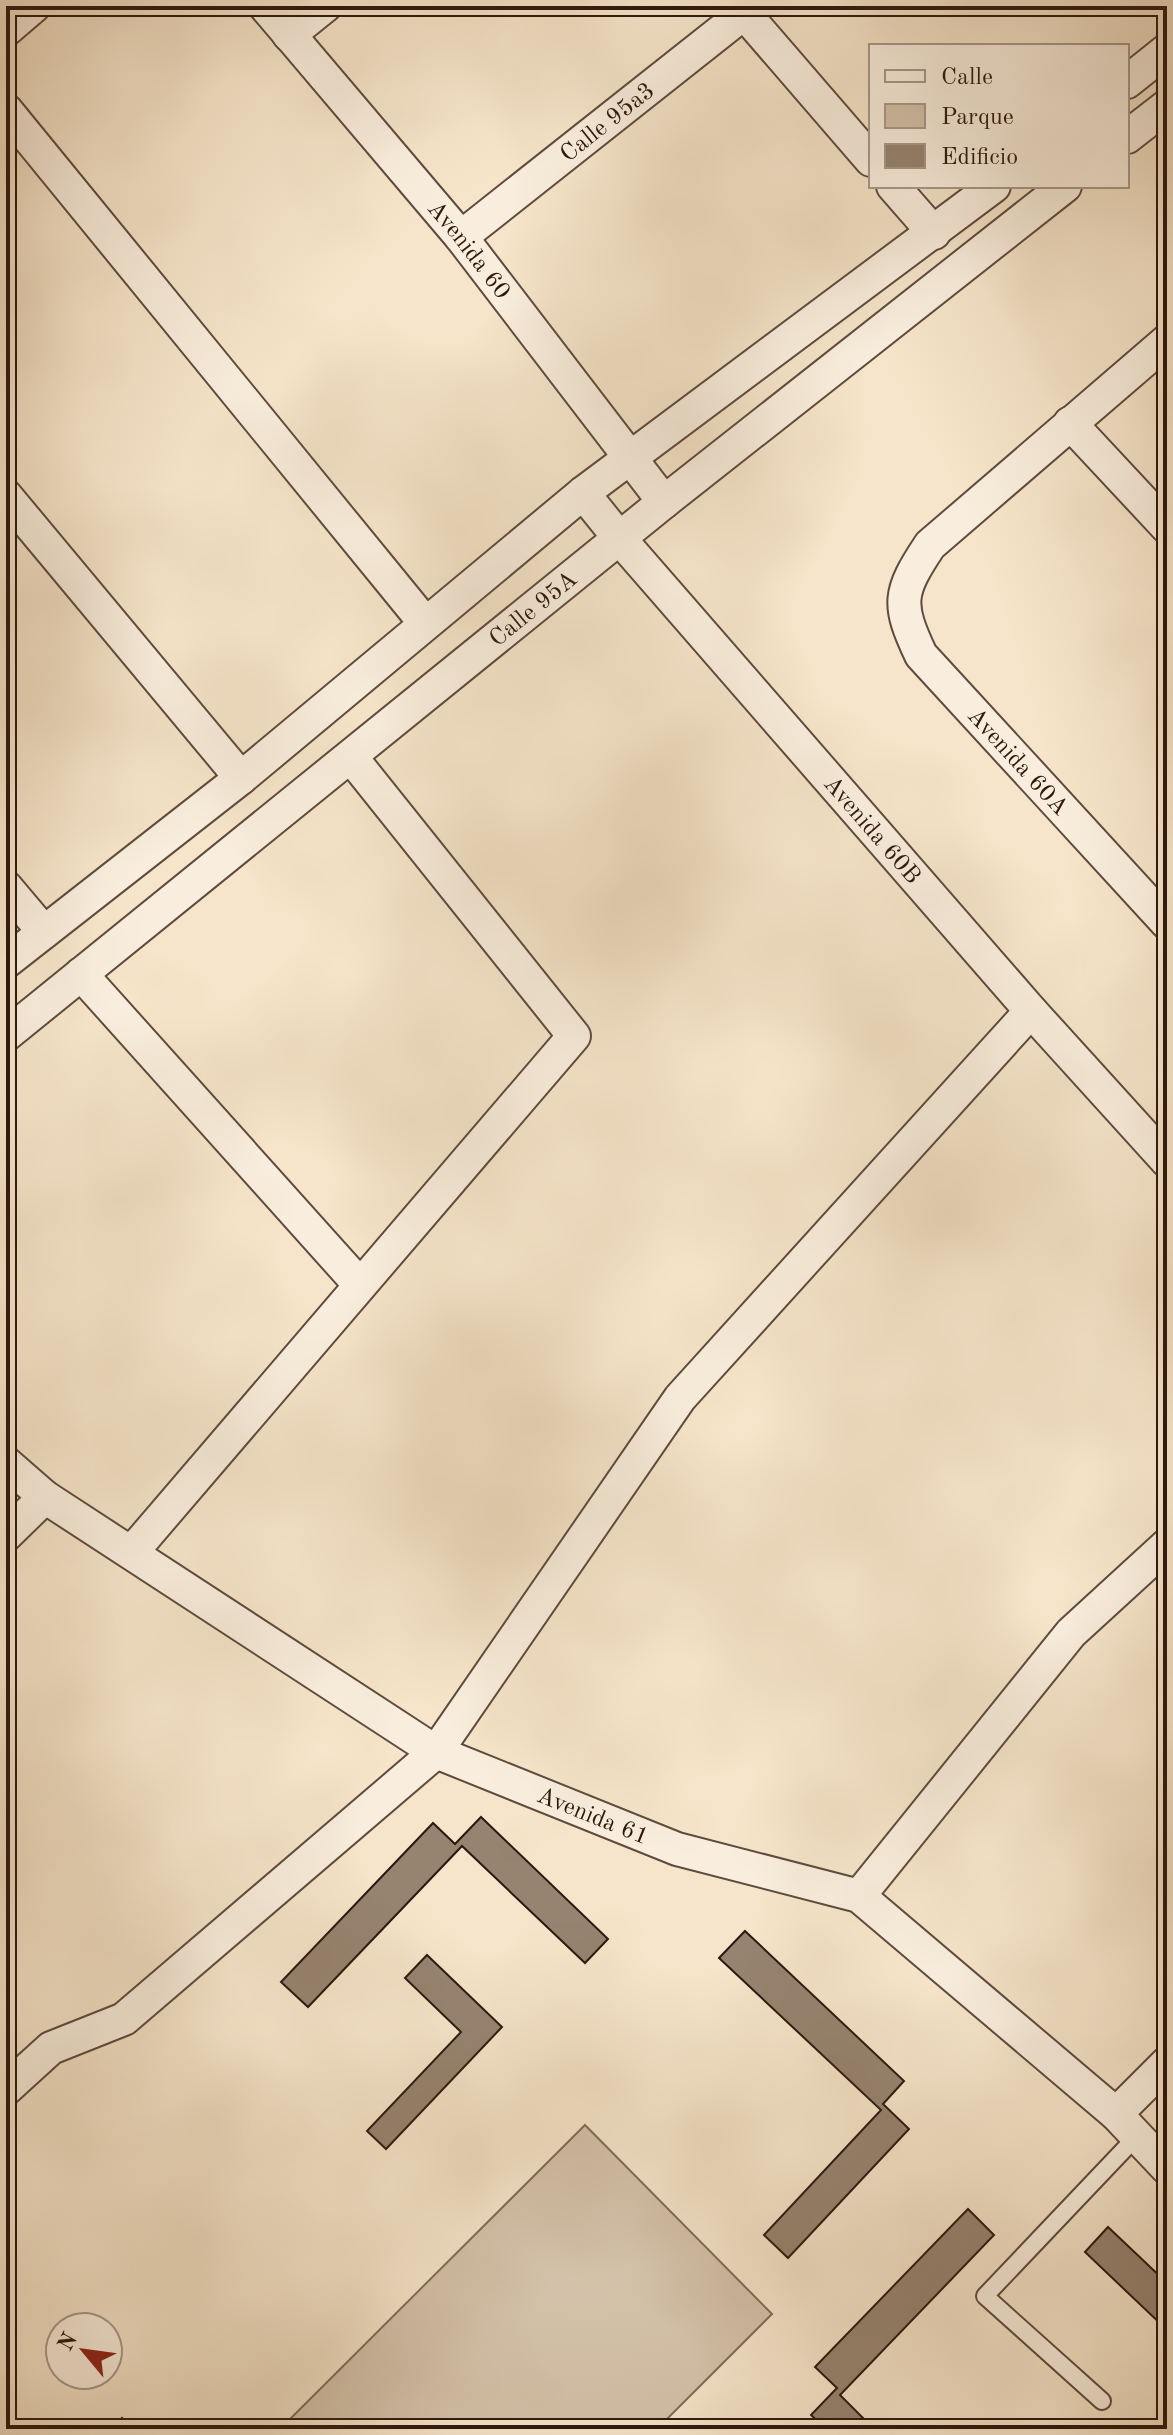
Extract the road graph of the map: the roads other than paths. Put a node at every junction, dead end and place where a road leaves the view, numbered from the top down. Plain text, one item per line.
1 (34, 6) edge
2 (265, 6) edge
3 (325, 6) edge
4 (745, 8) edge
5 (6, 30) edge
6 (289, 35) junction
7 (1167, 50) edge
8 (1129, 80) edge
9 (1167, 106) edge
10 (6, 110) edge
11 (1129, 135) edge
12 (869, 158) edge
13 (895, 188) edge
14 (991, 188) edge
15 (1062, 188) edge
16 (934, 233) junction
17 (461, 237) junction
18 (1167, 341) edge
19 (1070, 423) junction
20 (629, 457) junction
21 (583, 493) junction
22 (6, 496) edge
23 (664, 502) junction
24 (1167, 527) edge
25 (620, 539) junction
26 (425, 623) junction
27 (351, 757) junction
28 (241, 778) junction
29 (6, 887) edge
30 (1167, 923) edge
31 (44, 932) junction
32 (6, 962) edge
33 (81, 974) junction
34 (1031, 1011) junction
35 (6, 1035) edge
36 (1167, 1161) edge
37 (360, 1285) junction
38 (6, 1463) edge
39 (45, 1497) junction
40 (6, 1535) edge
41 (1167, 1545) edge
42 (132, 1552) junction
43 (436, 1752) junction
44 (859, 1896) junction
45 (1167, 2063) edge
46 (6, 2089) edge
47 (1126, 2125) junction
48 (1167, 2168) edge
49 (1102, 2401) dead end

1 - 5 street
2 - 6 street, Avenida 60
3 - 6 street
4 - 12 street
4 - 17 street, Calle 95a3
6 - 17 street, Avenida 60
7 - 8 street
9 - 11 street
10 - 26 street
13 - 16 street
14 - 16 street
15 - 23 street, Calle 95A
16 - 20 street
17 - 20 street, Avenida 60
18 - 19 street
19 - 24 street
19 - 30 street, Avenida 60A
20 - 21 street
20 - 23 street, Avenida 60
21 - 25 street, Avenida 60B
21 - 26 street
22 - 28 street
23 - 25 street, Calle 95A
25 - 27 street, Calle 95A
25 - 34 street, Avenida 60B
26 - 28 street
27 - 33 street, Calle 95A
27 - 37 street
28 - 31 street
29 - 31 street
31 - 32 street
33 - 35 street, Calle 95A
33 - 37 street
34 - 36 street, Avenida 60B
34 - 43 street
37 - 42 street
38 - 39 street, Avenida 61
39 - 40 street
39 - 42 street, Avenida 61
41 - 44 street
42 - 43 street, Avenida 61
43 - 44 street, Avenida 61
43 - 46 street
44 - 47 street, Avenida 61
45 - 47 street
47 - 48 street, Avenida 61
47 - 49 lane

